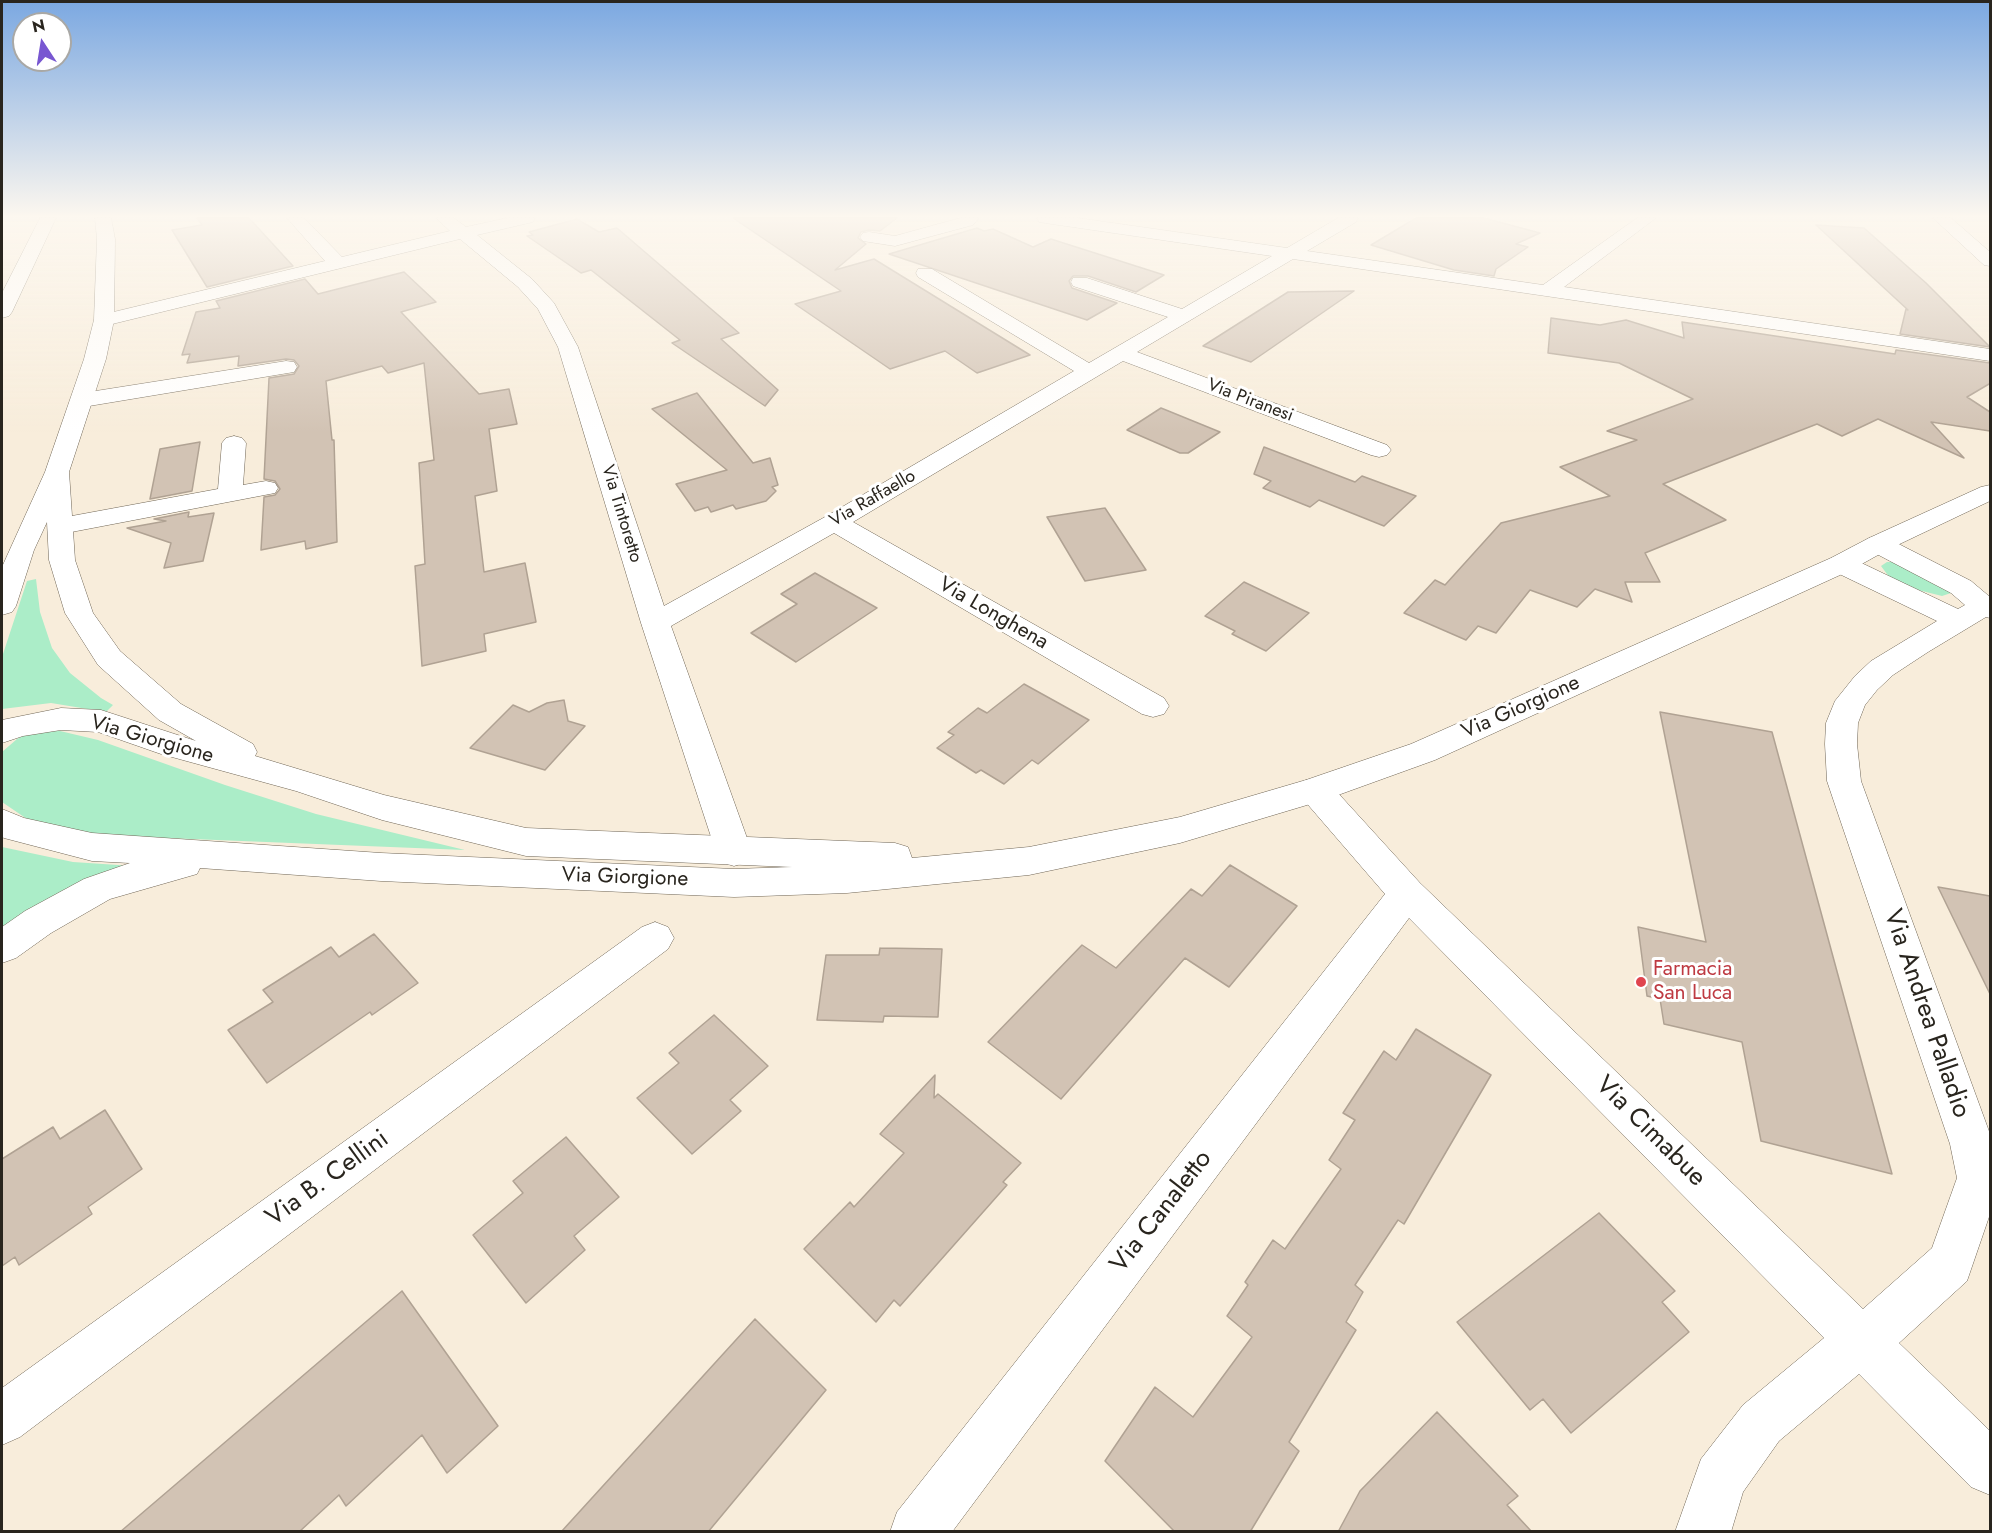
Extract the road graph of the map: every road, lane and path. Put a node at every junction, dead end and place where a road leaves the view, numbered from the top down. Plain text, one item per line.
1 (13, 290) edge
2 (105, 290) edge
3 (234, 290) edge
4 (531, 290) edge
5 (953, 290) edge
6 (1103, 290) edge
7 (1229, 290) edge
8 (1545, 290) edge
9 (1548, 290) joint
10 (2, 312) edge
11 (1184, 316) junction
12 (104, 320) junction
13 (1121, 353) junction
14 (1990, 355) edge
15 (286, 367) dead end
16 (1090, 372) junction
17 (83, 400) junction
18 (234, 443) dead end
19 (1379, 450) dead end
20 (57, 472) junction
21 (266, 488) dead end
22 (1990, 492) edge
23 (230, 495) junction
24 (834, 522) junction
25 (61, 526) junction
26 (1878, 544) junction
27 (1841, 564) junction
28 (2, 606) edge
29 (1977, 612) edge
30 (655, 623) junction
31 (1153, 706) dead end
32 (2, 732) edge
33 (302, 781) junction
34 (1315, 790) junction
35 (2, 822) edge
36 (734, 852) junction
37 (220, 857) junction
38 (1029, 861) junction
39 (1407, 894) junction
40 (655, 939) dead end
41 (2, 947) edge
42 (1862, 1342) junction
43 (2, 1419) edge
44 (1990, 1468) edge
45 (918, 1532) edge
46 (1703, 1532) edge

1 - 10 street
2 - 12 street, Via Giorgione
3 - 12 street
4 - 30 street, Via Tintoretto
5 - 16 street
6 - 11 street
7 - 11 street, Via Raffaello
8 - 9 street
9 - 14 street
11 - 13 street, Via Raffaello
12 - 17 street, Via Giorgione
13 - 16 street, Via Raffaello
13 - 19 street, Via Piranesi
15 - 17 street
16 - 24 street, Via Raffaello
17 - 20 street, Via Giorgione
18 - 23 street
20 - 25 street, Via Giorgione
20 - 28 street, Via Giorgione
21 - 23 street
22 - 26 street, Via Giorgione
23 - 25 street
24 - 30 street, Via Raffaello
24 - 31 street, Via Longhena
25 - 33 street, Via Giorgione
26 - 27 street, Via Giorgione
26 - 29 street
27 - 29 street
27 - 34 street, Via Giorgione
29 - 42 street, Via Andrea Palladio
30 - 36 street, Via Tintoretto
32 - 33 street, Via Giorgione
33 - 36 street, Via Giorgione
34 - 38 street, Via Giorgione
34 - 39 street, Via Cimabue
35 - 37 street, Via Giorgione
36 - 38 street, Via Giorgione
37 - 38 street, Via Giorgione
37 - 41 street, Via Giorgione
39 - 42 street, Via Cimabue
39 - 45 street, Via Canaletto
40 - 43 street, Via B. Cellini
42 - 44 street, Via Cimabue
42 - 46 street, Via Andrea Palladio

